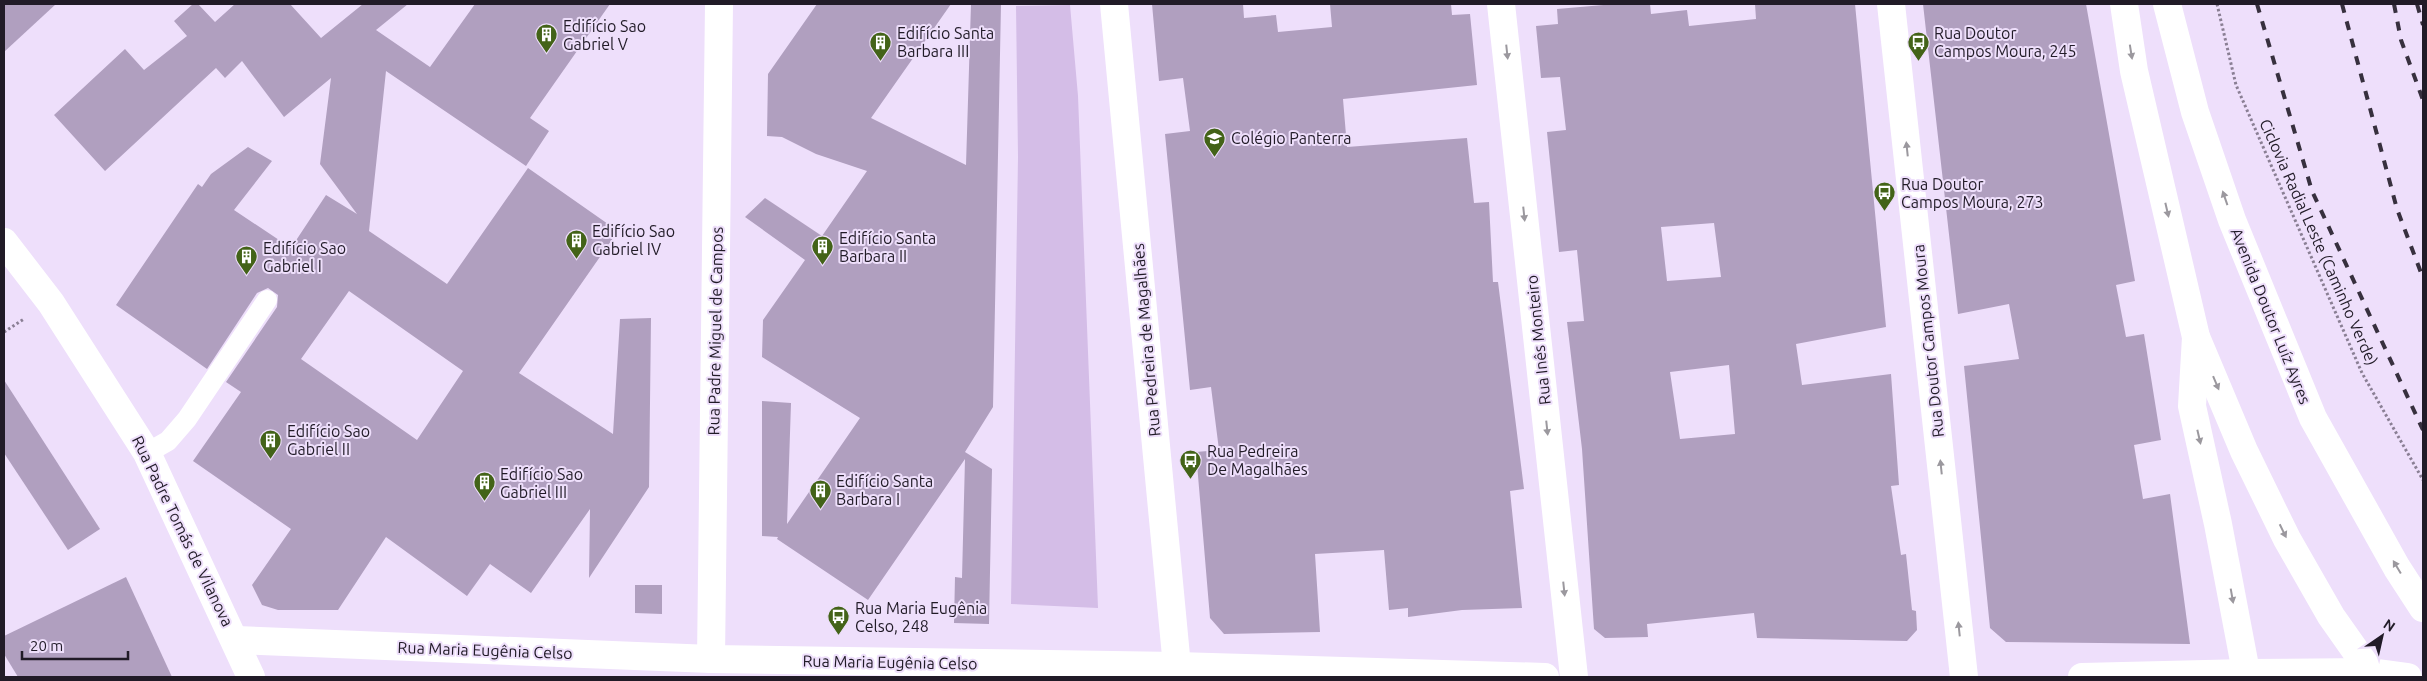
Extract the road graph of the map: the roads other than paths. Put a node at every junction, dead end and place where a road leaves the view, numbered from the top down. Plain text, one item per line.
1 (719, 4) edge
2 (1114, 4) edge
3 (1502, 4) edge
4 (1891, 4) edge
5 (2124, 4) edge
6 (2167, 4) edge
7 (4, 242) edge
8 (267, 300) dead end
9 (2196, 337) junction
10 (148, 453) junction
11 (2423, 608) edge
12 (236, 640) junction
13 (711, 659) junction
14 (1178, 671) edge
15 (2246, 675) edge
16 (2373, 675) edge
17 (252, 677) edge
18 (1545, 677) edge
19 (1574, 677) edge
20 (1964, 677) edge
21 (2082, 677) edge
22 (2408, 677) edge

1 - 13 main road, Rua Padre Miguel de Campos
2 - 14 main road, Rua Pedreira de Magalhães
3 -> 19 main road, Rua Inês Monteiro
20 -> 4 main road, Rua Doutor Campos Moura
5 -> 9 main road
11 -> 6 main road, Avenida Doutor Luíz Ayres
7 - 10 main road, Rua Padre Tomás de Vilanova
8 - 10 lane
9 -> 15 main road
9 -> 16 main road
10 - 12 main road, Rua Padre Tomás de Vilanova
12 - 13 main road, Rua Maria Eugênia Celso
12 - 17 main road, Rua Padre Tomás de Vilanova
13 - 14 main road, Rua Maria Eugênia Celso
14 - 18 main road, Rua Maria Eugênia Celso
15 - 16 main road
15 - 21 main road
16 - 22 main road

